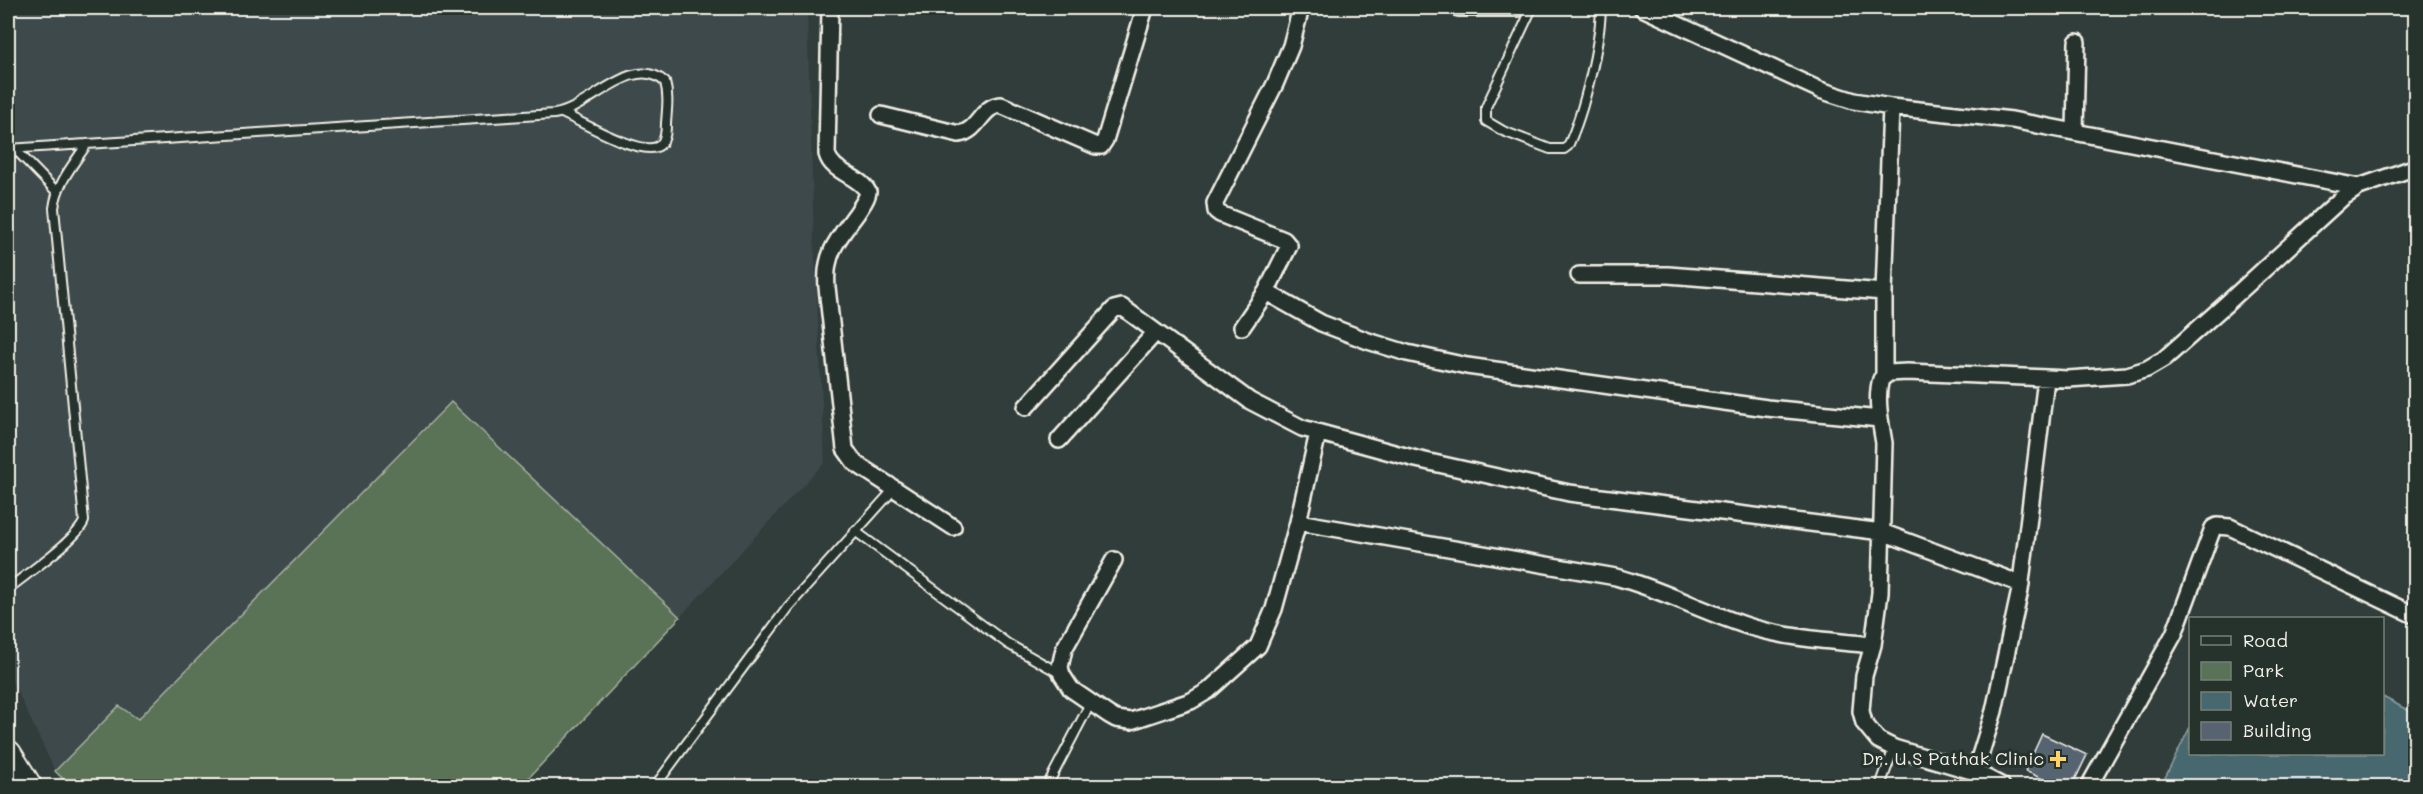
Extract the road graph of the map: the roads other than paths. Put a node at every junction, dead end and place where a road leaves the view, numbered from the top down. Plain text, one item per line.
1 (830, 8) edge
2 (1145, 8) edge
3 (1302, 8) edge
4 (1458, 8) edge
5 (1519, 8) edge
6 (1532, 8) edge
7 (1601, 8) edge
8 (1642, 8) edge
9 (2076, 42) dead end
10 (1891, 107) junction
11 (562, 113) junction
12 (880, 115) dead end
13 (2075, 132) junction
14 (87, 144) junction
15 (11, 149) edge
16 (2415, 167) edge
17 (2359, 187) junction
18 (56, 191) junction
19 (1579, 275) dead end
20 (1266, 292) junction
21 (1884, 292) junction
22 (1242, 327) dead end
23 (1155, 333) junction
24 (1884, 376) junction
25 (2046, 379) junction
26 (1026, 407) dead end
27 (1880, 419) junction
28 (1318, 433) junction
29 (1059, 440) dead end
30 (894, 489) junction
31 (1298, 522) junction
32 (952, 527) dead end
33 (855, 531) junction
34 (1882, 532) junction
35 (1114, 560) dead end
36 (2021, 584) junction
37 (8, 589) edge
38 (2415, 616) edge
39 (1873, 645) junction
40 (1062, 675) junction
41 (1090, 702) junction
42 (1894, 748) junction
43 (8, 754) edge
44 (1975, 772) junction
45 (28, 786) edge
46 (655, 786) edge
47 (1047, 786) edge
48 (1880, 786) edge
49 (2002, 786) edge
50 (2090, 786) edge

1 - 30 street
2 - 12 street
3 - 20 street
4 - 5 street
6 - 7 lane
8 - 10 street
9 - 13 street
10 - 13 street
10 - 21 street
11 - 11 lane
11 - 14 lane
13 - 17 street
14 - 15 lane
14 - 18 lane
15 - 18 lane
16 - 17 street
17 - 25 street
18 - 37 lane
19 - 21 street
20 - 22 street
20 - 27 street
21 - 24 street
23 - 26 street
23 - 28 street
23 - 29 street
24 - 25 street
24 - 27 street
25 - 36 street
27 - 34 street
28 - 31 street
28 - 34 street
30 - 32 street
30 - 33 lane
31 - 39 street
31 - 41 street
33 - 40 lane
33 - 46 lane
34 - 36 street
34 - 39 street
35 - 40 street
36 - 44 street
38 - 50 street
39 - 42 street
40 - 41 street
41 - 47 lane
42 - 44 street
42 - 48 lane
43 - 45 main road
44 - 49 street

